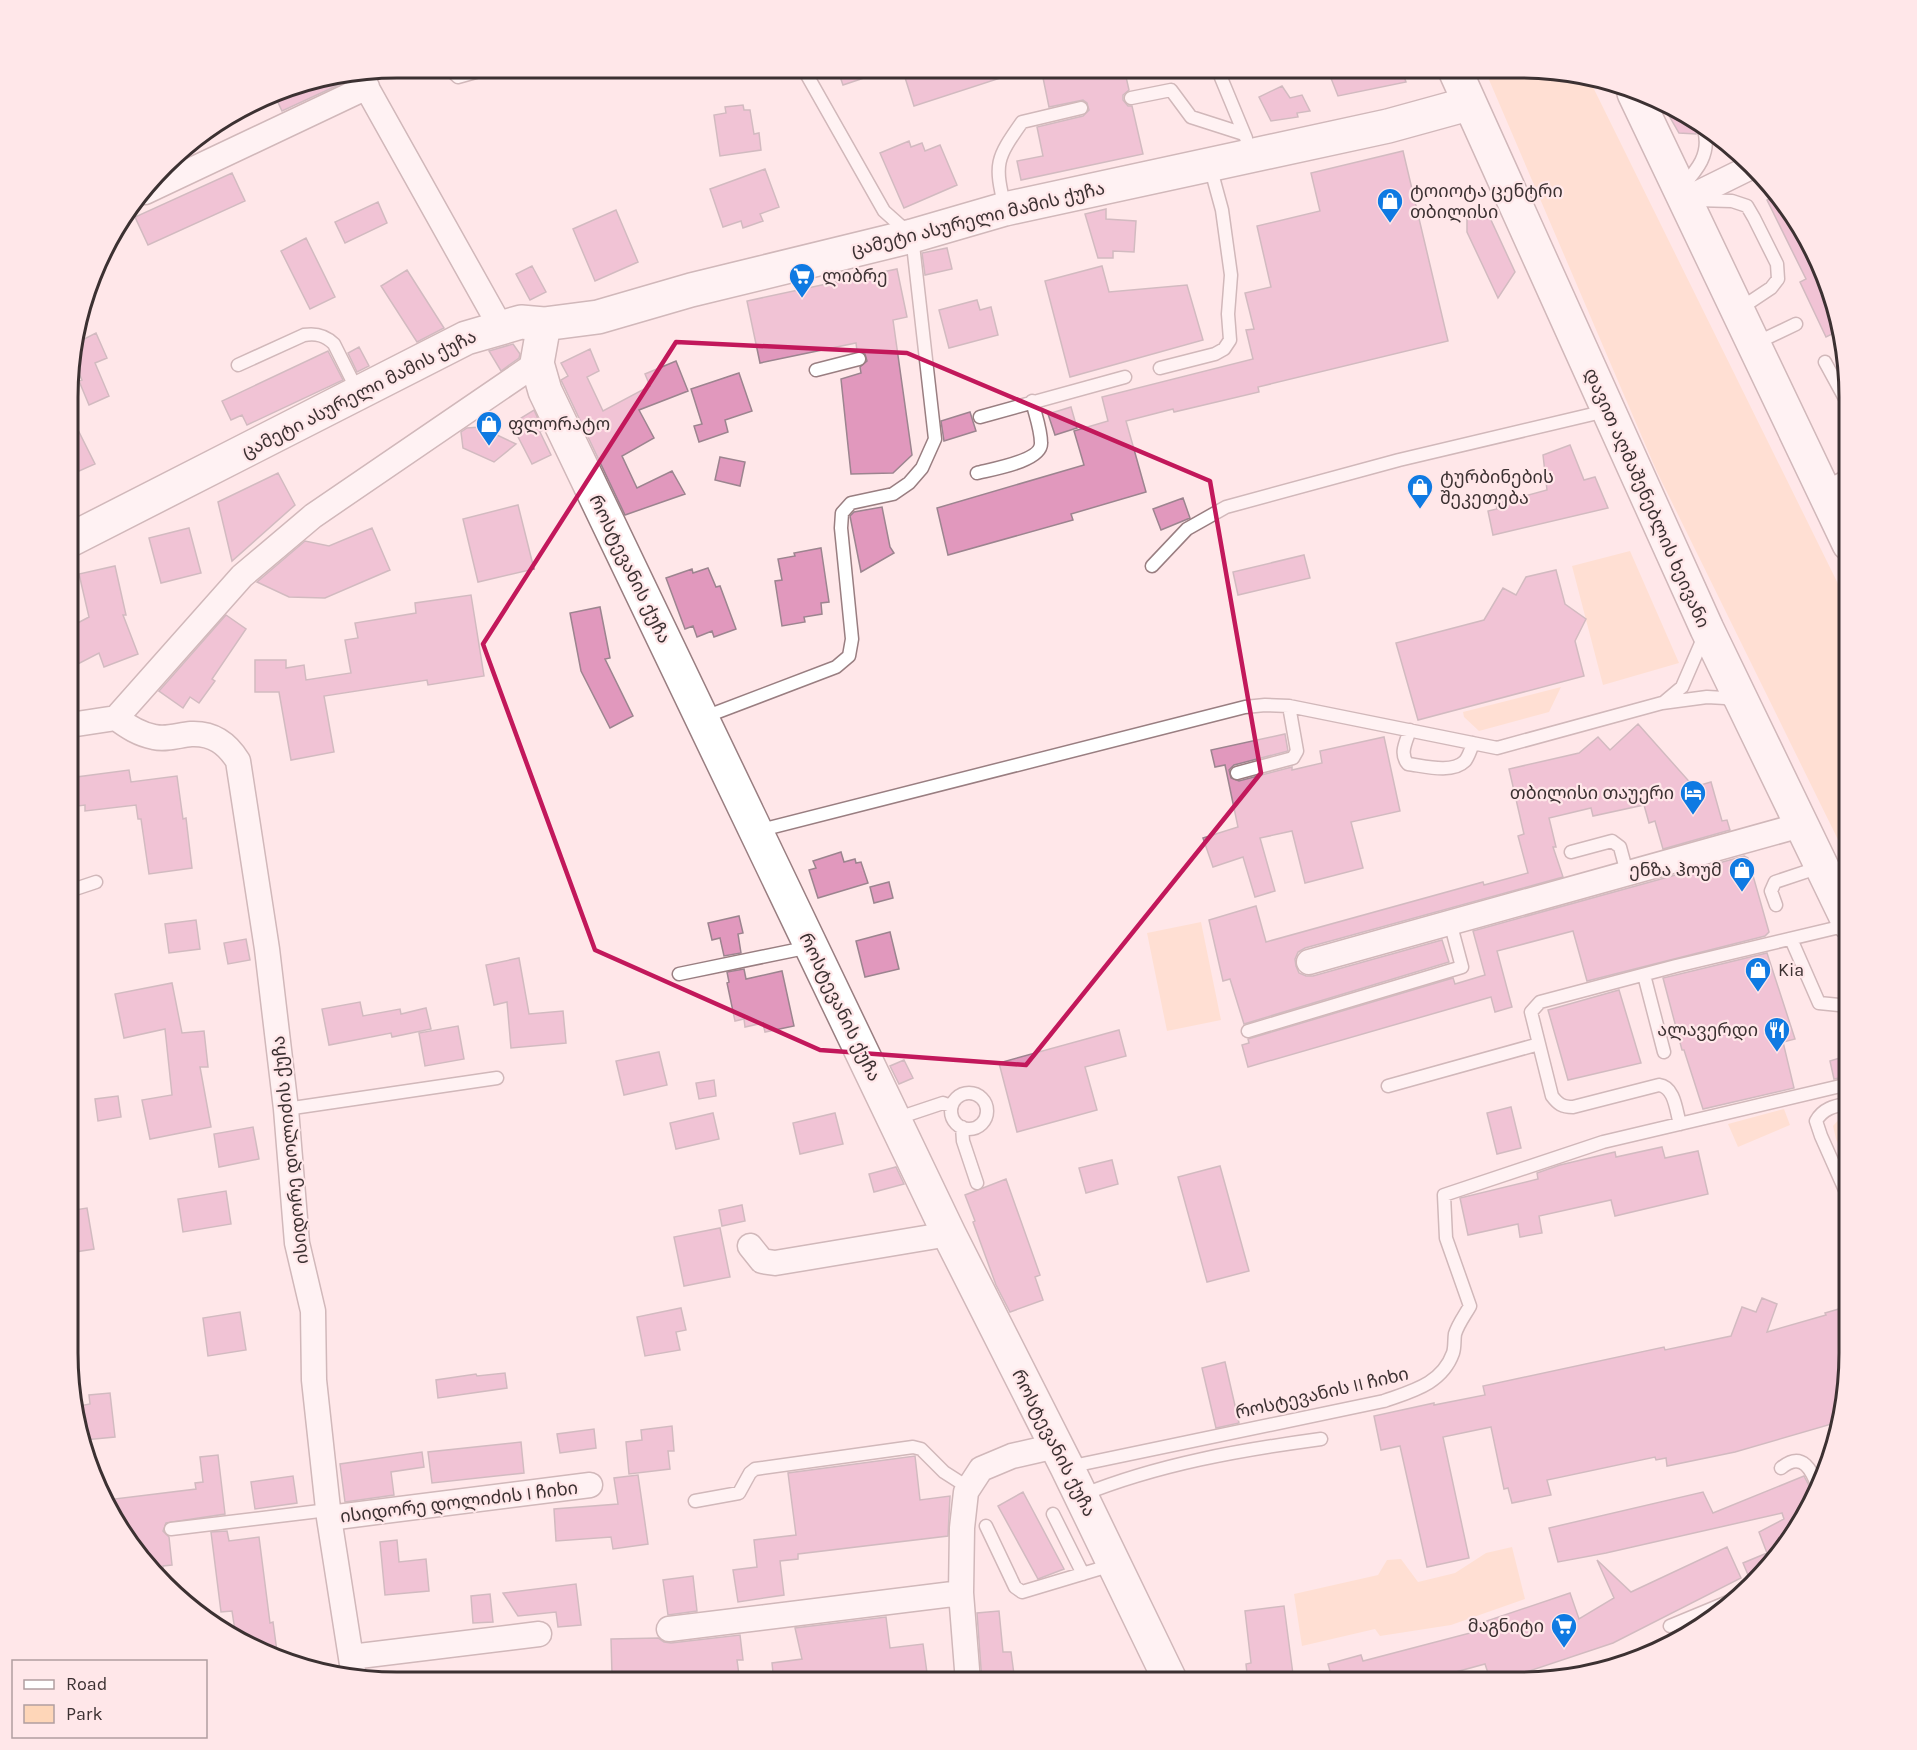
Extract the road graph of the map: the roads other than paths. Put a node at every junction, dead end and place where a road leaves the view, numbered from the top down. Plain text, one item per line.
1 (809, 78) edge
2 (1221, 78) edge
3 (1458, 78) edge
4 (366, 80) edge
5 (360, 81) edge
6 (1131, 98) dead end
7 (1637, 100) edge
8 (1468, 104) junction
9 (1082, 108) dead end
10 (1705, 138) edge
11 (1248, 145) junction
12 (1209, 165) junction
13 (1744, 170) edge
14 (159, 185) edge
15 (1681, 195) junction
16 (1005, 209) junction
17 (912, 236) junction
18 (1737, 311) junction
19 (544, 324) junction
20 (1796, 324) dead end
21 (500, 326) junction
22 (1753, 345) junction
23 (859, 359) dead end
24 (1825, 362) dead end
25 (537, 363) junction
26 (238, 365) dead end
27 (1160, 368) dead end
28 (816, 370) dead end
29 (1125, 377) dead end
30 (1839, 387) edge
31 (359, 393) junction
32 (1032, 401) junction
33 (1608, 411) junction
34 (980, 417) dead end
35 (977, 473) dead end
36 (1835, 482) edge
37 (1839, 500) edge
38 (78, 536) edge
39 (1152, 566) dead end
40 (1707, 629) junction
41 (1662, 704) junction
42 (1743, 705) junction
43 (1288, 706) junction
44 (702, 717) junction
45 (116, 718) junction
46 (78, 724) edge
47 (1410, 730) junction
48 (1473, 743) junction
49 (1237, 772) dead end
50 (1801, 825) junction
51 (755, 831) junction
52 (1571, 852) dead end
53 (1821, 867) junction
54 (1627, 873) junction
55 (96, 882) dead end
56 (78, 888) edge
57 (1839, 904) edge
58 (1776, 905) dead end
59 (1450, 922) junction
60 (1839, 927) edge
61 (1791, 939) junction
62 (811, 946) junction
63 (1309, 962) dead end
64 (679, 974) dead end
65 (1644, 975) junction
66 (1839, 1005) edge
67 (1248, 1031) dead end
68 (1539, 1044) junction
69 (1664, 1052) dead end
70 (497, 1078) dead end
71 (1388, 1086) dead end
72 (1839, 1086) edge
73 (1839, 1105) edge
74 (951, 1106) junction
75 (286, 1109) junction
76 (894, 1119) junction
77 (1680, 1124) junction
78 (962, 1127) junction
79 (1839, 1176) edge
80 (977, 1183) dead end
81 (949, 1234) junction
82 (750, 1246) dead end
83 (1322, 1439) dead end
84 (1781, 1468) dead end
85 (1068, 1470) junction
86 (1814, 1478) edge
87 (590, 1485) dead end
88 (969, 1488) junction
89 (695, 1501) dead end
90 (328, 1514) junction
91 (1053, 1514) dead end
92 (986, 1526) dead end
93 (171, 1529) dead end
94 (1114, 1564) junction
95 (1083, 1574) junction
96 (961, 1593) junction
97 (1708, 1610) edge
98 (1670, 1626) dead end
99 (669, 1629) dead end
100 (539, 1634) dead end
101 (352, 1667) edge
102 (967, 1672) edge
103 (1166, 1672) edge

1 - 17 lane
2 - 11 lane
3 - 8 main road, დავით აღმაშენებლის ხეივანი
4 - 21 street
5 - 14 street
6 - 11 lane
7 - 15 main road
8 - 11 main road, ცამეტი ასურელი მამის ქუჩა
8 - 33 main road, დავით აღმაშენებლის ხეივანი
9 - 16 lane
10 - 15 lane
11 - 12 main road, ცამეტი ასურელი მამის ქუჩა
12 - 16 main road, ცამეტი ასურელი მამის ქუჩა
12 - 27 lane
13 - 15 street
15 - 18 main road
15 - 18 lane
16 - 17 main road, ცამეტი ასურელი მამის ქუჩა
17 - 19 main road, ცამეტი ასურელი მამის ქუჩა
17 - 44 lane
18 - 22 main road
19 - 21 main road, ცამეტი ასურელი მამის ქუჩა
19 - 25 main road, როსტევანის ქუჩა
20 - 22 lane
21 - 31 main road, ცამეტი ასურელი მამის ქუჩა
22 - 36 main road
23 - 28 lane
24 - 30 lane
25 - 44 main road, როსტევანის ქუჩა
25 - 45 street
26 - 31 lane
29 - 32 lane
31 - 38 main road, ცამეტი ასურელი მამის ქუჩა
32 - 34 lane
32 - 35 lane
33 - 39 lane
33 - 40 main road, დავით აღმაშენებლის ხეივანი
36 - 37 main road
40 - 41 lane
40 - 42 main road, დავით აღმაშენებლის ხეივანი
41 - 42 lane
41 - 48 lane
42 - 50 main road, დავით აღმაშენებლის ხეივანი
43 - 47 lane
43 - 49 lane
43 - 51 lane
44 - 51 main road, როსტევანის ქუჩა
45 - 46 street
45 - 75 street, ისიდორე დოლიძის ქუჩა
47 - 48 lane
47 - 48 lane
50 - 53 main road, დავით აღმაშენებლის ხეივანი
50 - 54 street
51 - 62 main road, როსტევანის ქუჩა
52 - 54 lane
53 - 57 main road, დავით აღმაშენებლის ხეივანი
53 - 58 lane
54 - 59 street
55 - 56 lane
59 - 63 street
59 - 67 lane
60 - 61 lane
61 - 65 lane
61 - 66 lane
62 - 64 lane
62 - 76 main road, როსტევანის ქუჩა
65 - 68 lane
65 - 69 lane
68 - 71 lane
68 - 77 lane
70 - 75 lane
72 - 77 lane
73 - 79 lane
74 - 76 lane
74 - 78 lane
74 - 78 lane
75 - 90 street, ისიდორე დოლიძის ქუჩა
76 - 81 main road, როსტევანის ქუჩა
77 - 85 lane, როსტევანის II ჩიხი
78 - 80 lane
81 - 82 street
81 - 85 main road, როსტევანის ქუჩა
83 - 85 lane
84 - 86 lane
85 - 88 street
85 - 94 main road, როსტევანის ქუჩა
87 - 90 street, ისიდორე დოლიძის I ჩიხი
88 - 89 lane
88 - 96 street
90 - 93 lane
90 - 101 street, ისიდორე დოლიძის ქუჩა
91 - 95 lane
92 - 95 lane
94 - 95 lane
94 - 103 main road, როსტევანის ქუჩა
96 - 99 street
96 - 102 street
97 - 98 lane
100 - 101 street

